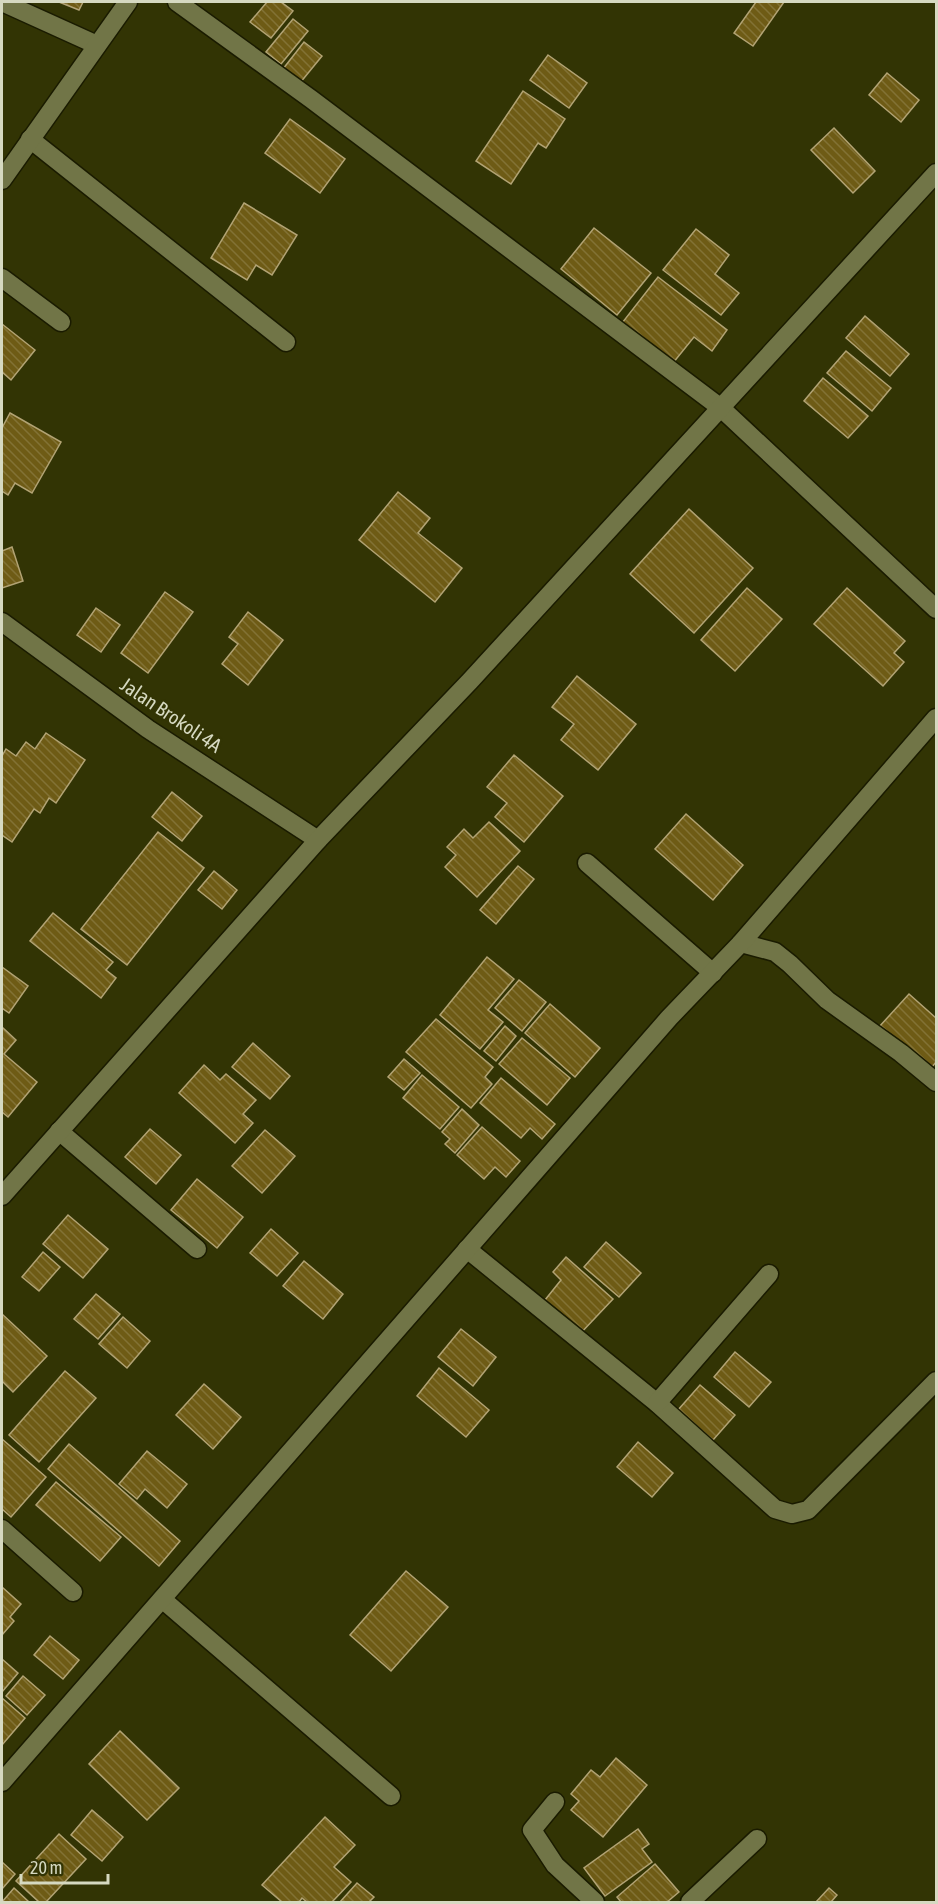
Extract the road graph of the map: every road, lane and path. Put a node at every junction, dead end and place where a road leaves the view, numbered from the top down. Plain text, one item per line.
1 (2, 2) edge
2 (128, 2) edge
3 (177, 2) edge
4 (97, 45) junction
5 (30, 138) junction
6 (936, 173) edge
7 (2, 180) edge
8 (2, 278) edge
9 (61, 322) dead end
10 (286, 342) dead end
11 (721, 408) junction
12 (936, 609) edge
13 (2, 622) edge
14 (936, 718) edge
15 (318, 840) junction
16 (587, 863) dead end
17 (741, 943) junction
18 (713, 973) junction
19 (936, 1082) edge
20 (59, 1131) junction
21 (2, 1196) edge
22 (197, 1249) dead end
23 (467, 1249) junction
24 (768, 1274) dead end
25 (936, 1381) edge
26 (657, 1404) junction
27 (2, 1529) edge
28 (73, 1592) dead end
29 (162, 1599) junction
30 (2, 1782) edge
31 (391, 1796) dead end
32 (555, 1802) dead end
33 (757, 1839) dead end
34 (595, 1902) edge
35 (690, 1902) edge

1 - 4 street
2 - 4 street
3 - 11 street
4 - 5 street
5 - 7 street
5 - 10 street
6 - 11 street
8 - 9 street
11 - 12 street
11 - 15 street
13 - 15 street, Jalan Brokoli 4A
14 - 17 street
15 - 20 street
16 - 18 street
17 - 18 street
17 - 19 street
18 - 23 street
20 - 21 street
20 - 22 street
23 - 26 street
23 - 29 street
24 - 26 street
25 - 26 street
27 - 28 street
29 - 30 street
29 - 31 street
32 - 34 street
33 - 35 street

